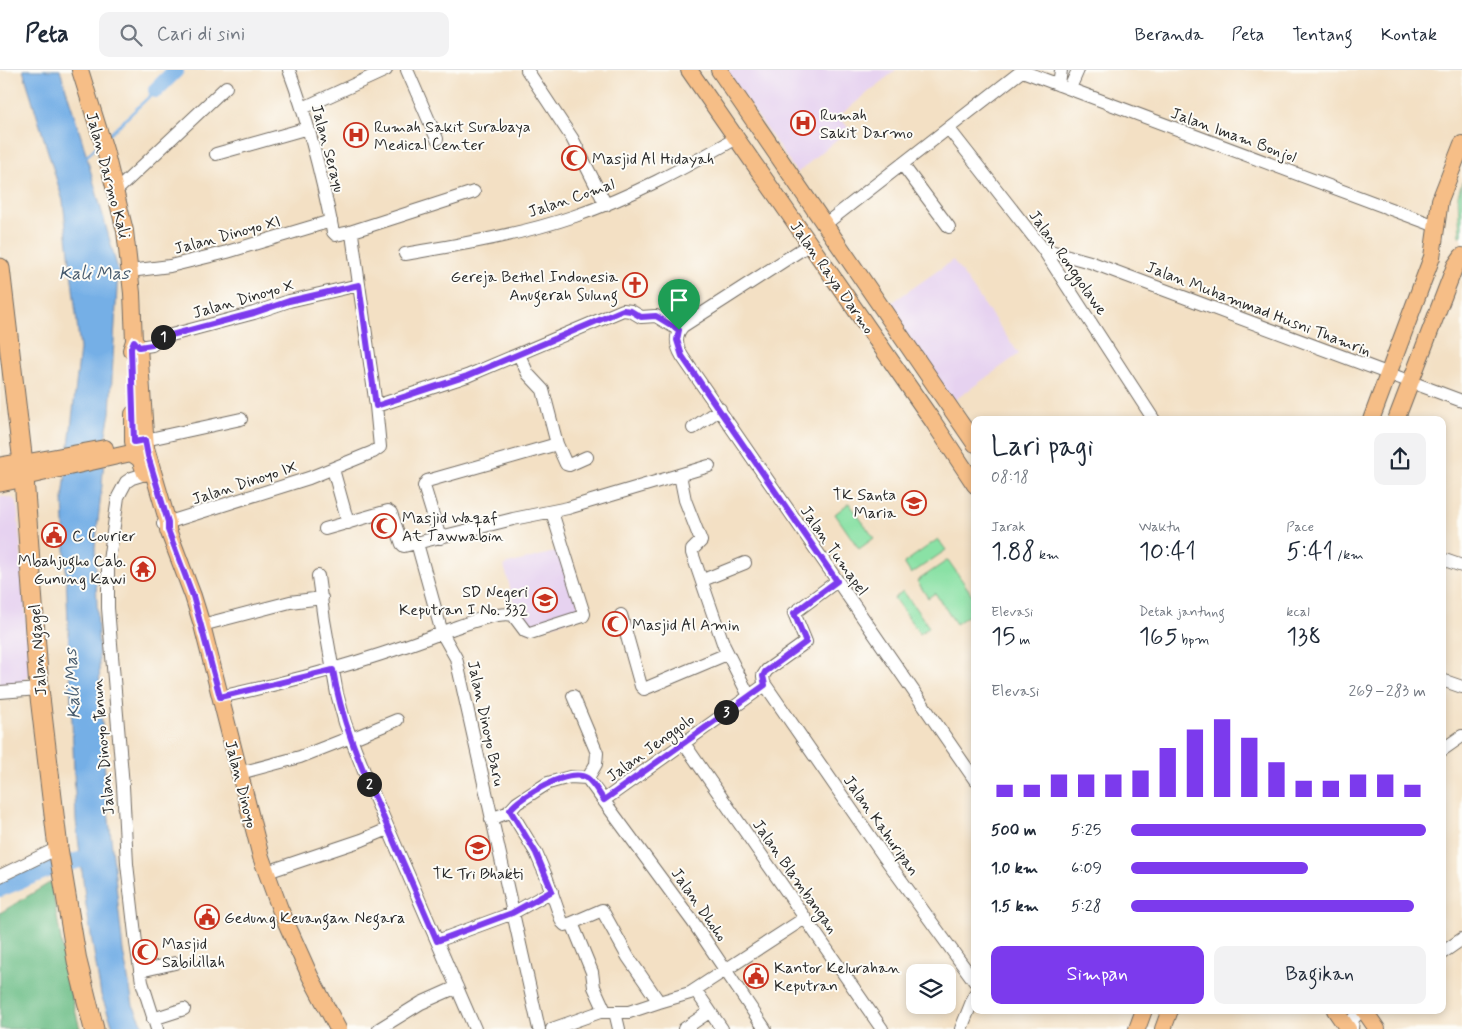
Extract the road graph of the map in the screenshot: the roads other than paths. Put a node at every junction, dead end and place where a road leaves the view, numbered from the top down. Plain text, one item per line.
1 (80, 70) edge
2 (289, 70) edge
3 (386, 70) edge
4 (407, 70) edge
5 (527, 70) edge
6 (689, 70) edge
7 (719, 70) edge
8 (1061, 70) edge
9 (1078, 70) edge
10 (1022, 71) edge
11 (226, 87) dead end
12 (1065, 87) junction
13 (303, 108) junction
14 (308, 128) junction
15 (949, 129) junction
16 (437, 139) dead end
17 (736, 139) junction
18 (1462, 144) edge
19 (216, 154) dead end
20 (902, 164) junction
21 (116, 191) junction
22 (474, 192) dead end
23 (606, 205) junction
24 (331, 221) junction
25 (824, 225) junction
26 (1436, 226) junction
27 (950, 227) dead end
28 (350, 232) junction
29 (810, 244) junction
30 (1043, 249) junction
31 (405, 254) dead end
32 (1462, 256) edge
33 (0, 268) edge
34 (130, 271) junction
35 (359, 285) junction
36 (678, 332) junction
37 (135, 345) junction
38 (519, 354) junction
39 (1388, 374) junction
40 (1410, 381) junction
41 (1462, 401) edge
42 (949, 405) junction
43 (376, 406) junction
44 (720, 409) junction
45 (1151, 416) edge
46 (1372, 416) edge
47 (1397, 416) edge
48 (241, 419) dead end
49 (932, 420) junction
50 (693, 428) dead end
51 (964, 428) junction
52 (971, 438) edge
53 (946, 441) junction
54 (557, 444) junction
55 (132, 445) junction
56 (586, 457) dead end
57 (710, 466) dead end
58 (0, 467) edge
59 (333, 469) junction
60 (24, 470) junction
61 (145, 474) junction
62 (680, 475) junction
63 (971, 479) edge
64 (0, 482) edge
65 (552, 512) junction
66 (348, 522) junction
67 (166, 526) junction
68 (325, 529) dead end
69 (443, 537) junction
70 (417, 543) junction
71 (1446, 560) edge
72 (746, 563) dead end
73 (1462, 566) edge
74 (318, 576) dead end
75 (703, 580) junction
76 (837, 581) junction
77 (322, 598) junction
78 (621, 615) dead end
79 (202, 625) junction
80 (442, 633) junction
81 (727, 654) junction
82 (333, 670) junction
83 (1446, 681) edge
84 (765, 685) junction
85 (1462, 687) edge
86 (39, 689) junction
87 (0, 692) edge
88 (574, 696) dead end
89 (748, 696) junction
90 (220, 697) junction
91 (397, 720) dead end
92 (1462, 736) edge
93 (351, 738) junction
94 (683, 742) junction
95 (1446, 747) edge
96 (240, 773) junction
97 (971, 774) edge
98 (588, 778) junction
99 (604, 800) junction
100 (510, 810) junction
101 (491, 819) junction
102 (388, 829) junction
103 (58, 852) junction
104 (267, 872) junction
105 (0, 876) edge
106 (552, 891) junction
107 (512, 913) junction
108 (805, 918) junction
109 (572, 923) junction
110 (1462, 939) edge
111 (437, 941) junction
112 (1446, 950) edge
113 (175, 962) dead end
114 (140, 971) junction
115 (726, 971) junction
116 (971, 976) edge
117 (457, 986) junction
118 (696, 991) junction
119 (659, 1002) junction
120 (971, 1004) edge
121 (184, 1009) dead end
122 (610, 1011) junction
123 (709, 1012) junction
124 (1143, 1014) edge
125 (1169, 1014) edge
126 (1338, 1014) edge
127 (1358, 1014) edge
128 (1365, 1014) edge
129 (155, 1024) edge
130 (94, 1029) edge
131 (338, 1029) edge
132 (379, 1029) edge
133 (475, 1029) edge
134 (539, 1029) edge
135 (552, 1029) edge
136 (620, 1029) edge
137 (684, 1029) edge
138 (722, 1029) edge
139 (765, 1029) edge
140 (882, 1029) edge
141 (961, 1029) edge
142 (1137, 1029) edge
143 (1163, 1029) edge
144 (1348, 1029) edge
145 (1352, 1029) edge
146 (1377, 1029) edge

1 - 21 main road, Jalan Darmo Kali
2 - 13 street, Jalan Serayu
3 - 13 street
4 - 16 street
5 - 23 street
6 - 17 main road, Jalan Raya Darmo
7 - 25 main road, Jalan Raya Darmo
8 - 12 street
9 - 12 street
10 - 12 street, Jalan Imam Bonjol
10 - 15 street
11 - 21 street
12 - 26 street, Jalan Imam Bonjol
13 - 14 street, Jalan Serayu
14 - 19 street
14 - 24 street, Jalan Serayu
15 - 20 street
15 - 30 street, Jalan Ronggolawe
17 - 23 street, Jalan Comal
17 - 29 main road, Jalan Raya Darmo
18 - 26 main road
20 - 25 street
20 - 27 street
21 - 34 main road, Jalan Darmo Kali
22 - 28 street
23 - 31 street, Jalan Comal
24 - 28 street, Jalan Serayu
24 - 34 street, Jalan Dinoyo XI
25 - 42 main road, Jalan Raya Darmo
26 - 39 main road
28 - 35 street
29 - 36 street
29 - 49 main road, Jalan Raya Darmo
30 - 39 street, Jalan Muhammad Husni Thamrin
30 - 45 street, Jalan Ronggolawe
32 - 40 main road
33 - 60 highway, Jalan Ngagel
34 - 37 main road, Jalan Darmo Kali
35 - 37 street, Jalan Dinoyo X
35 - 43 street
36 - 38 street
36 - 44 street, Jalan Tumapel
37 - 55 main road, Jalan Darmo Kali
38 - 43 street
38 - 54 street
39 - 40 street, Jalan Muhammad Husni Thamrin
39 - 46 main road
40 - 41 street, Jalan Muhammad Husni Thamrin
40 - 47 main road
42 - 49 main road
42 - 51 main road, Jalan Raya Darmo
43 - 59 street, Jalan Dinoyo IX
44 - 50 street
44 - 76 street, Jalan Tumapel
48 - 55 street
49 - 53 main road, Jalan Raya Darmo
51 - 52 main road, Jalan Raya Darmo
51 - 53 main road
53 - 63 main road, Jalan Raya Darmo
54 - 56 street
54 - 69 street
55 - 60 main road
55 - 61 main road, Jalan Dinoyo
55 - 67 main road, Jalan Dinoyo
57 - 62 street
58 - 60 highway
59 - 66 street
59 - 67 street, Jalan Dinoyo IX
60 - 64 highway
60 - 86 highway, Jalan Ngagel
61 - 67 main road, Jalan Dinoyo
61 - 114 street, Jalan Dinoyo Tenun
62 - 65 street
62 - 75 street
65 - 69 street
65 - 80 street
66 - 68 street
66 - 70 street
67 - 79 main road, Jalan Dinoyo
69 - 70 street
70 - 80 street, Jalan Dinoyo Baru
71 - 73 street
72 - 75 street
74 - 77 street
75 - 81 street
76 - 84 street
76 - 97 street, Jalan Tumapel
77 - 79 street
77 - 82 street
78 - 81 street
79 - 90 main road, Jalan Dinoyo
80 - 82 street
80 - 101 street, Jalan Dinoyo Baru
81 - 89 street
82 - 90 street
82 - 93 street
83 - 85 street
84 - 89 street, Jalan Jenggolo
84 - 116 street, Jalan Kahuripan
86 - 87 street
86 - 103 highway, Jalan Ngagel
88 - 98 street
89 - 94 street, Jalan Jenggolo
90 - 96 main road, Jalan Dinoyo
91 - 93 street
92 - 95 street
93 - 96 street
93 - 102 street
94 - 99 street, Jalan Jenggolo
94 - 108 street, Jalan Blambangan
96 - 104 main road, Jalan Dinoyo
98 - 99 street, Jalan Dhoho
98 - 100 street
99 - 115 street, Jalan Dhoho
100 - 101 street
100 - 106 street
101 - 107 street, Jalan Dinoyo Baru
102 - 104 street
102 - 111 street
103 - 105 street
103 - 130 highway, Jalan Ngagel
104 - 131 main road, Jalan Dinoyo
106 - 107 street
106 - 109 street
107 - 111 street
107 - 134 street, Jalan Dinoyo Baru
108 - 115 street
108 - 140 street, Jalan Blambangan
109 - 119 street
109 - 122 street
110 - 112 street
111 - 117 street
113 - 114 street
114 - 129 street, Jalan Dinoyo Tenun
115 - 118 street
115 - 139 street, Jalan Dhoho
117 - 132 street
117 - 133 street
118 - 119 street
118 - 123 street
119 - 122 street
120 - 141 street
121 - 129 street
122 - 135 street
122 - 136 street
123 - 137 street
123 - 138 street
124 - 142 main road
125 - 143 main road
126 - 144 main road
127 - 145 street
128 - 146 main road

